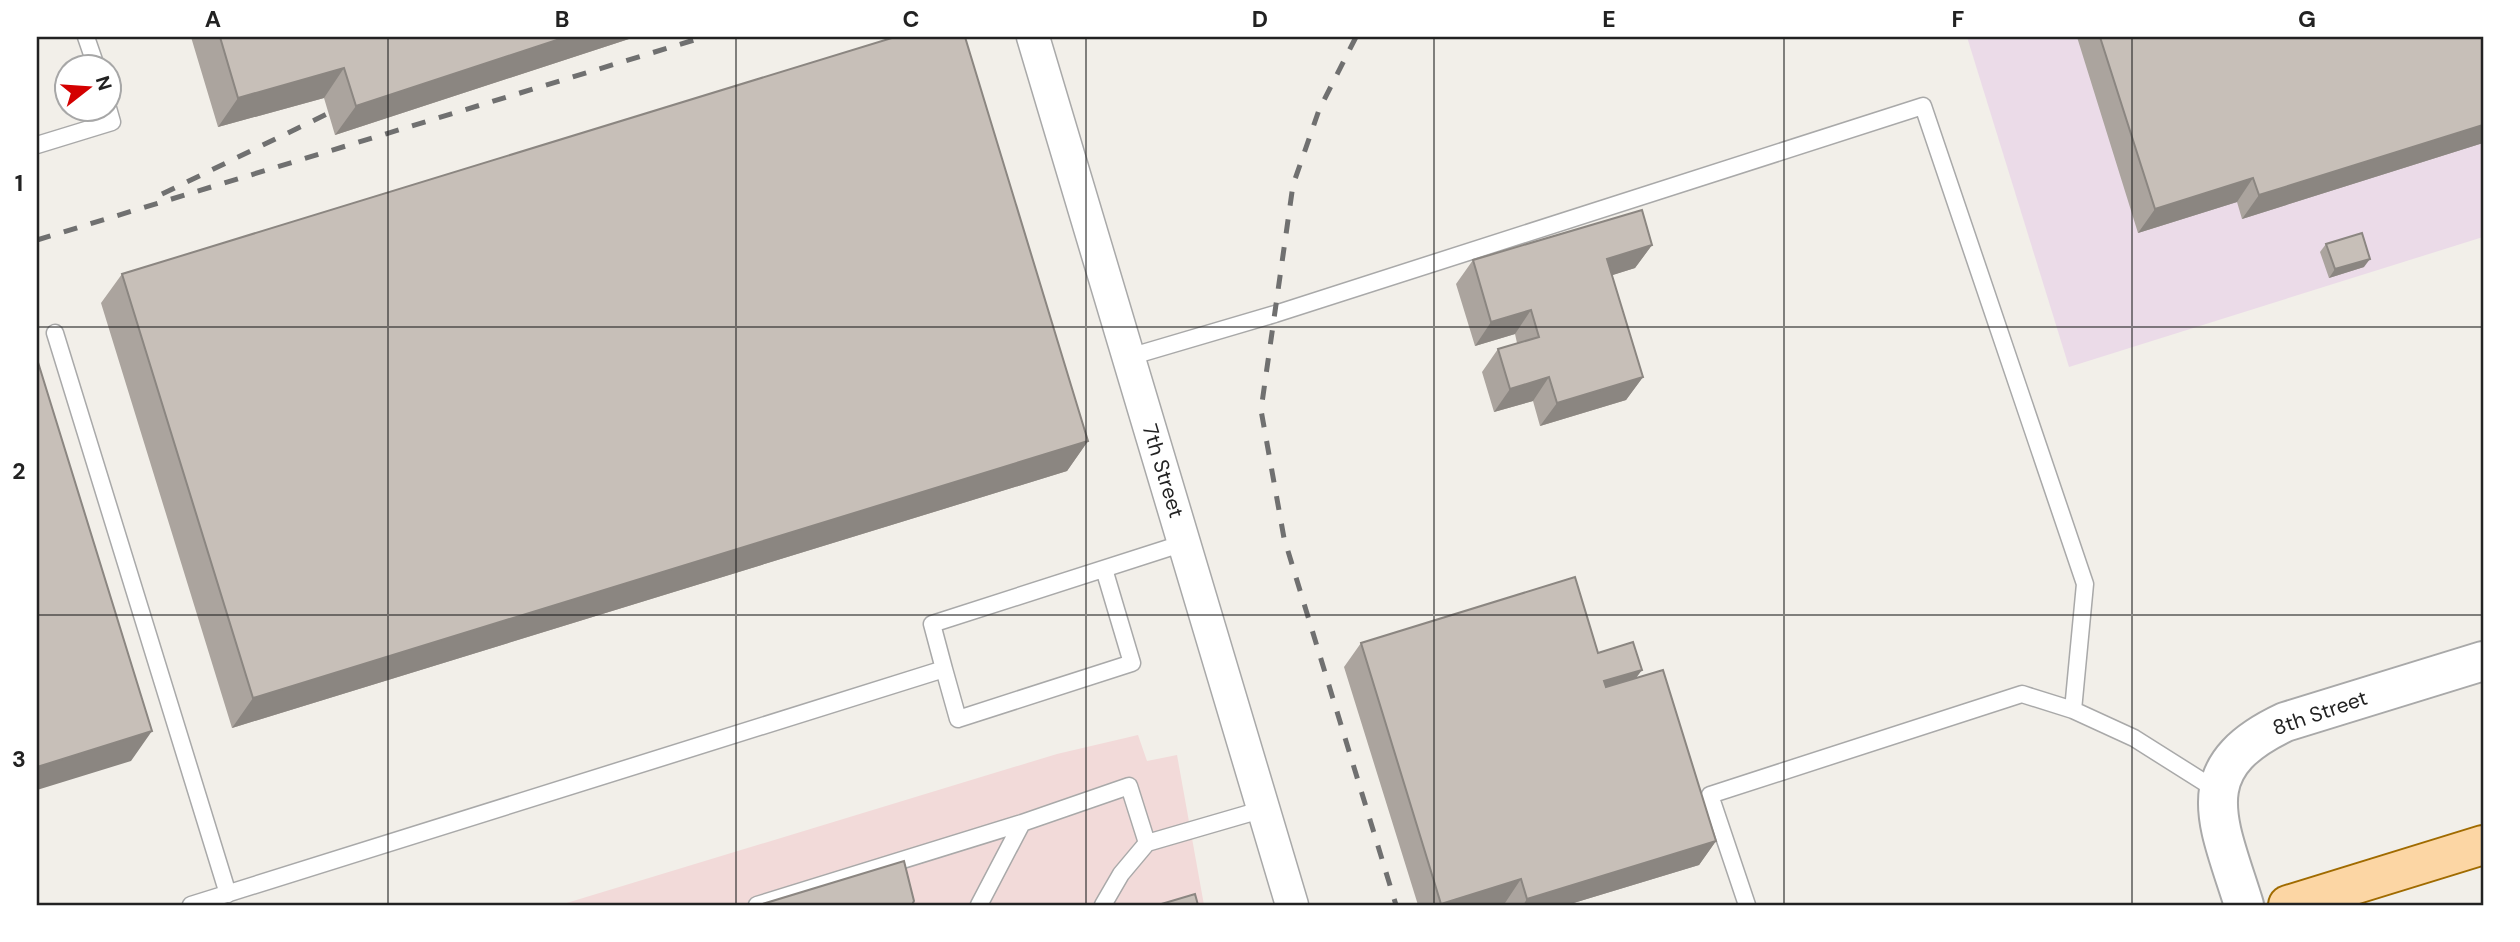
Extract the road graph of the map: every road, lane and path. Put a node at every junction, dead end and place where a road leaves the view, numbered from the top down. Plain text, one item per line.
1 (1033, 37) edge
2 (113, 122) edge
3 (37, 145) edge
4 (55, 333) dead end
5 (1129, 358) junction
6 (1184, 543) junction
7 (1104, 569) junction
8 (2483, 661) edge
9 (944, 669) junction
10 (2073, 710) junction
11 (2218, 791) junction
12 (1264, 809) junction
13 (1022, 824) junction
14 (1147, 843) junction
15 (2483, 845) edge
16 (228, 894) junction
17 (191, 905) edge
18 (757, 905) edge
19 (979, 905) edge
20 (1103, 905) edge
21 (1292, 905) edge
22 (1747, 905) edge
23 (2244, 905) edge
24 (2288, 905) edge

1 - 5 street, 7th Street
2 - 3 lane
4 - 16 lane
5 - 6 street, 7th Street
5 - 10 lane
6 - 7 lane
6 - 12 street, 7th Street
7 - 9 lane
7 - 9 lane
8 - 11 street, 8th Street
9 - 16 lane
10 - 11 lane
10 - 22 lane
11 - 23 street, 8th Street
12 - 14 lane
12 - 21 street, 7th Street
13 - 14 lane
13 - 18 lane
13 - 19 lane
14 - 20 lane
15 - 24 main road
16 - 17 lane

